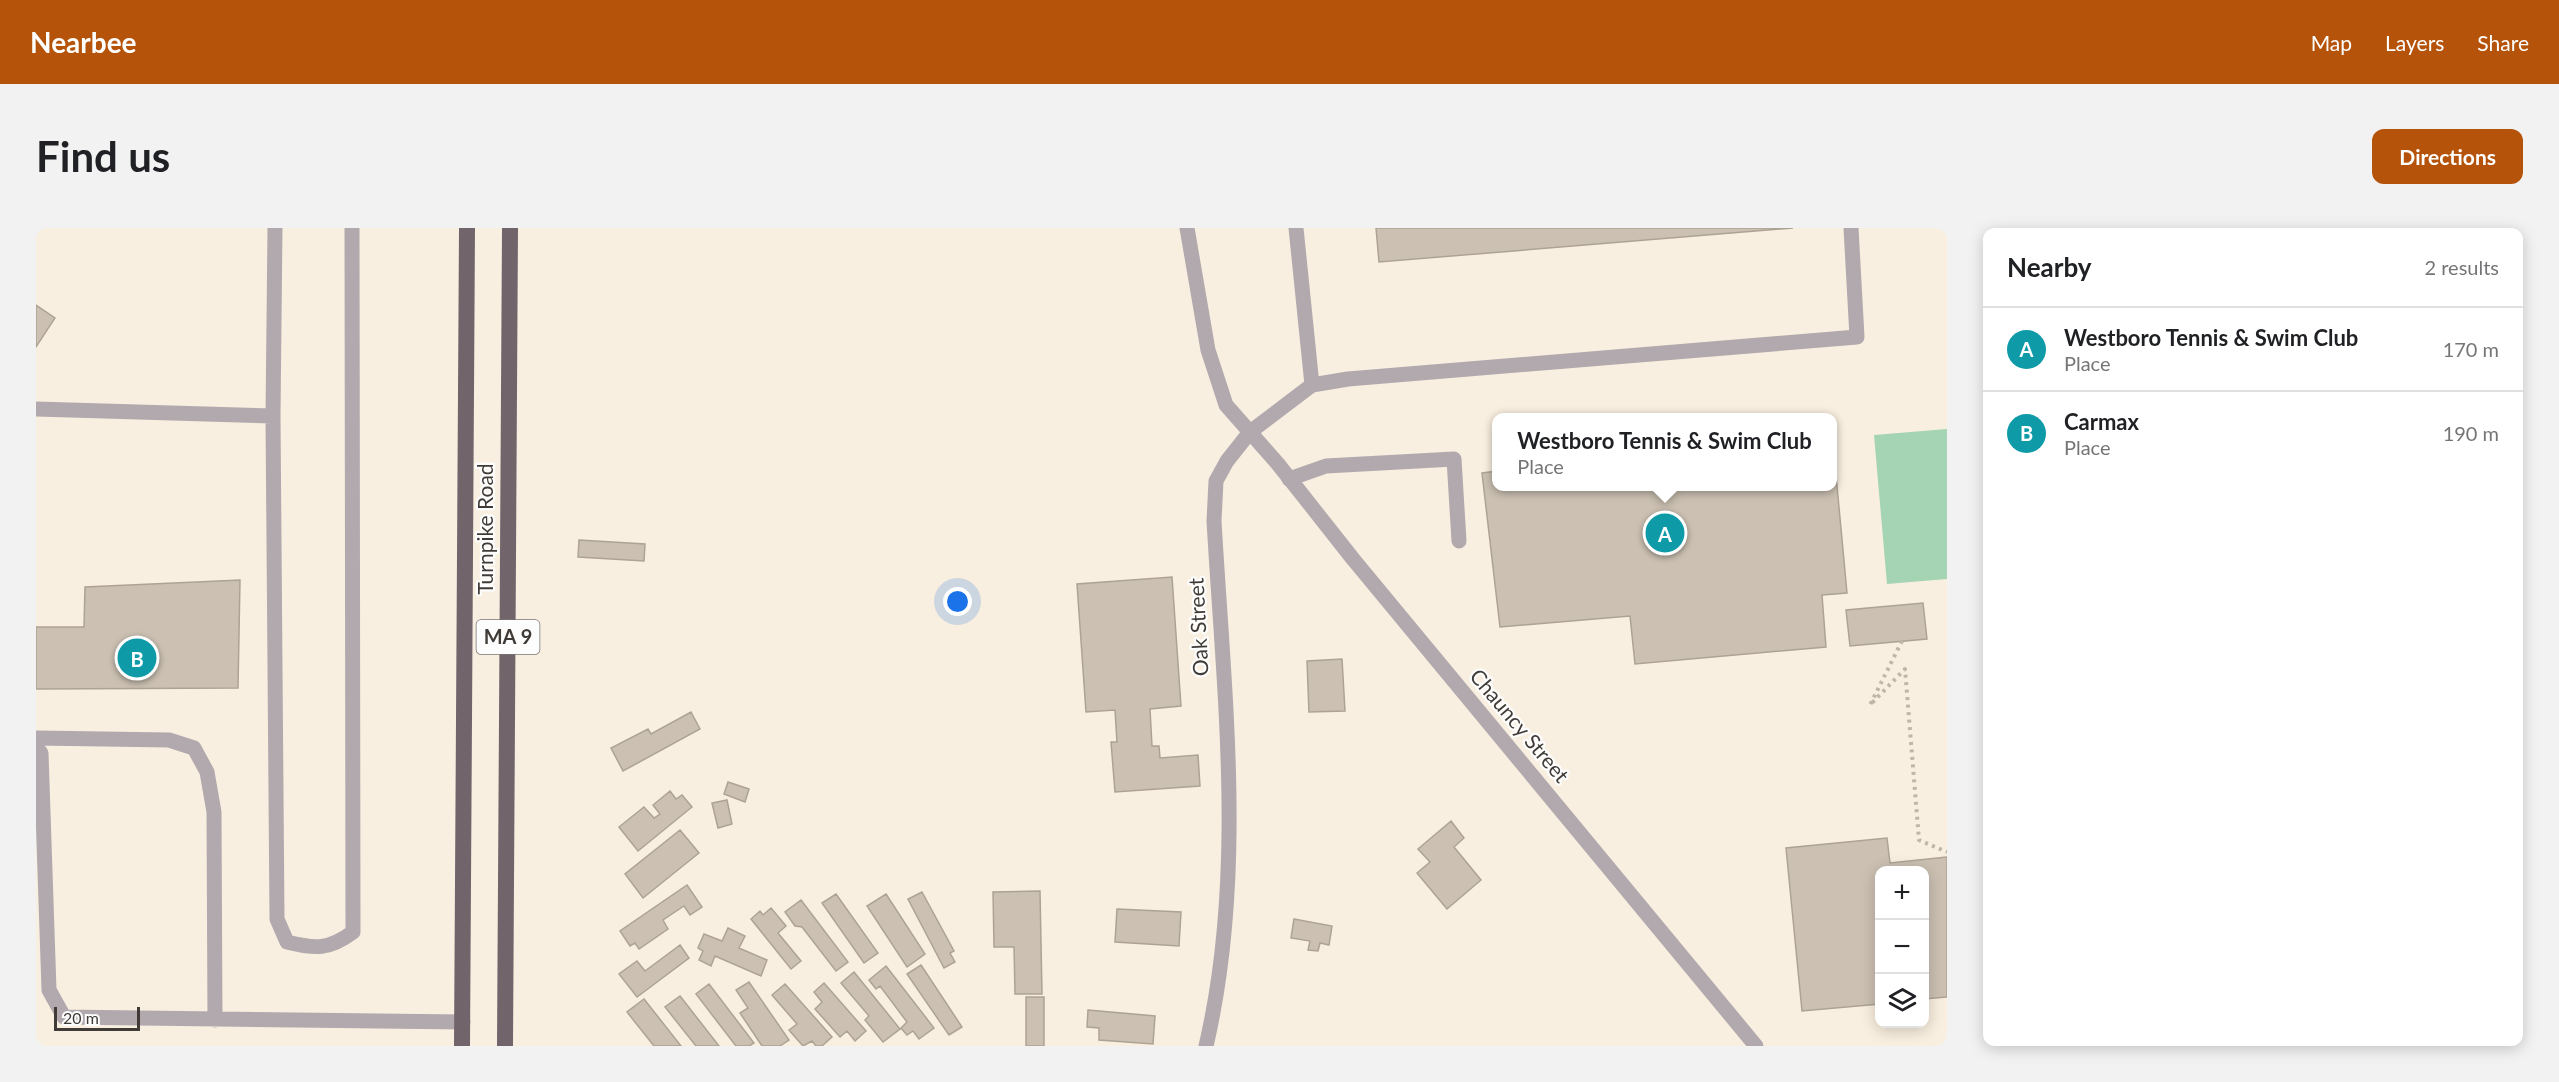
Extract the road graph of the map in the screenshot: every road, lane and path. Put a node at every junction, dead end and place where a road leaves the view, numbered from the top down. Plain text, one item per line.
1 (275, 228) edge
2 (352, 228) edge
3 (467, 228) edge
4 (510, 228) edge
5 (1187, 228) edge
6 (1296, 228) edge
7 (1851, 228) edge
8 (1312, 385) junction
9 (36, 409) edge
10 (273, 417) junction
11 (1250, 432) junction
12 (1289, 479) junction
13 (1459, 542) dead end
14 (1902, 641) dead end
15 (36, 738) edge
16 (36, 747) edge
17 (1947, 852) edge
18 (42, 968) edge
19 (215, 1020) junction
20 (463, 1022) junction
21 (462, 1046) edge
22 (506, 1046) edge
23 (1206, 1046) edge
24 (1756, 1046) edge

1 - 10 street
2 - 10 street
3 - 20 highway, Turnpike Road / MA 9
4 - 22 highway, Turnpike Road / MA 9
5 - 11 street
6 - 8 street
7 - 8 street
8 - 11 street, Oak Street
9 - 10 street
11 - 12 street, Chauncy Street
11 - 23 street, Oak Street
12 - 13 street
12 - 24 street, Chauncy Street
14 - 17 path
15 - 19 street
16 - 18 street
18 - 19 street
19 - 20 street
20 - 21 highway, Turnpike Road / MA 9

